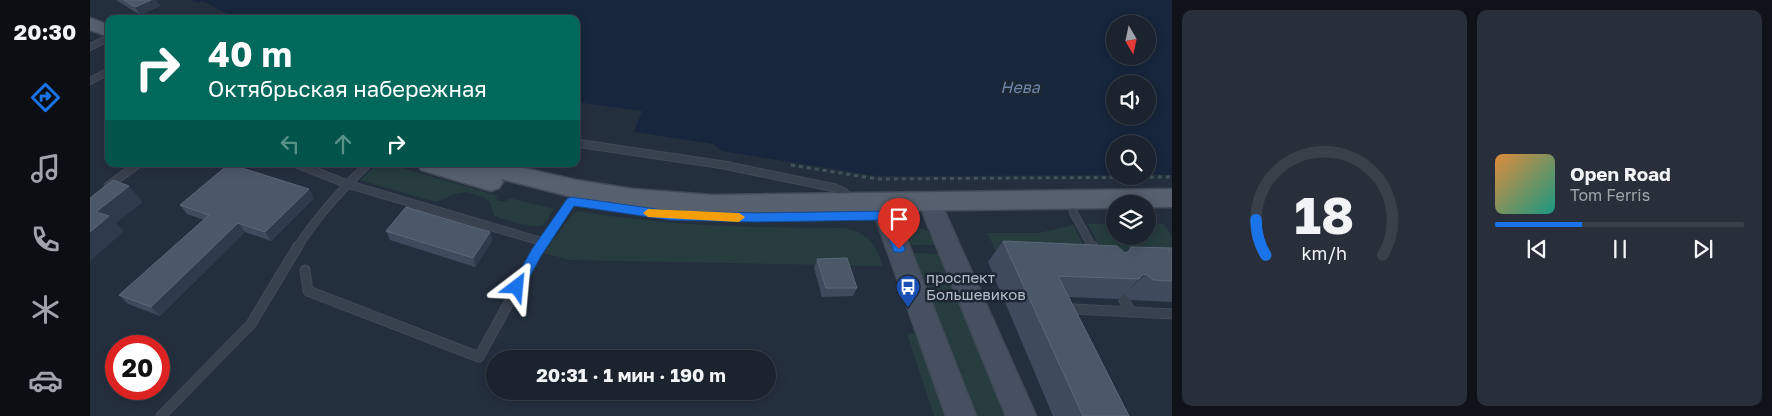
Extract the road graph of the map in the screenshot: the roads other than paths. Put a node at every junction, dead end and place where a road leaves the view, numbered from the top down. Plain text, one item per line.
1 (90, 23) edge
2 (100, 40) edge
3 (105, 74) edge
4 (90, 80) edge
5 (580, 144) edge
6 (134, 167) edge
7 (304, 167) edge
8 (365, 167) edge
9 (439, 167) edge
10 (486, 167) edge
11 (346, 184) junction
12 (104, 189) edge
13 (1172, 198) edge
14 (571, 202) junction
15 (852, 202) junction
16 (932, 208) junction
17 (884, 209) junction
18 (1156, 211) edge
19 (1172, 211) edge
20 (1073, 212) junction
21 (1106, 212) edge
22 (543, 242) junction
23 (1102, 262) edge
24 (304, 270) dead end
25 (1124, 300) dead end
26 (1131, 312) junction
27 (1172, 314) edge
28 (1065, 322) edge
29 (161, 416) edge
30 (961, 416) edge
31 (1021, 416) edge

1 - 2 main road
3 - 4 lane
5 - 15 lane
6 - 12 lane
7 - 11 lane
8 - 11 lane
9 - 14 main road
10 - 15 main road
11 - 22 lane
11 - 29 lane
13 - 16 main road
14 - 17 main road
14 - 22 lane
15 - 17 main road
16 - 17 main road
16 - 20 main road
16 - 31 main road
17 - 30 main road
18 - 19 main road
20 - 21 main road
20 - 23 lane
22 - 24 lane
25 - 26 lane
26 - 27 lane
26 - 28 lane

